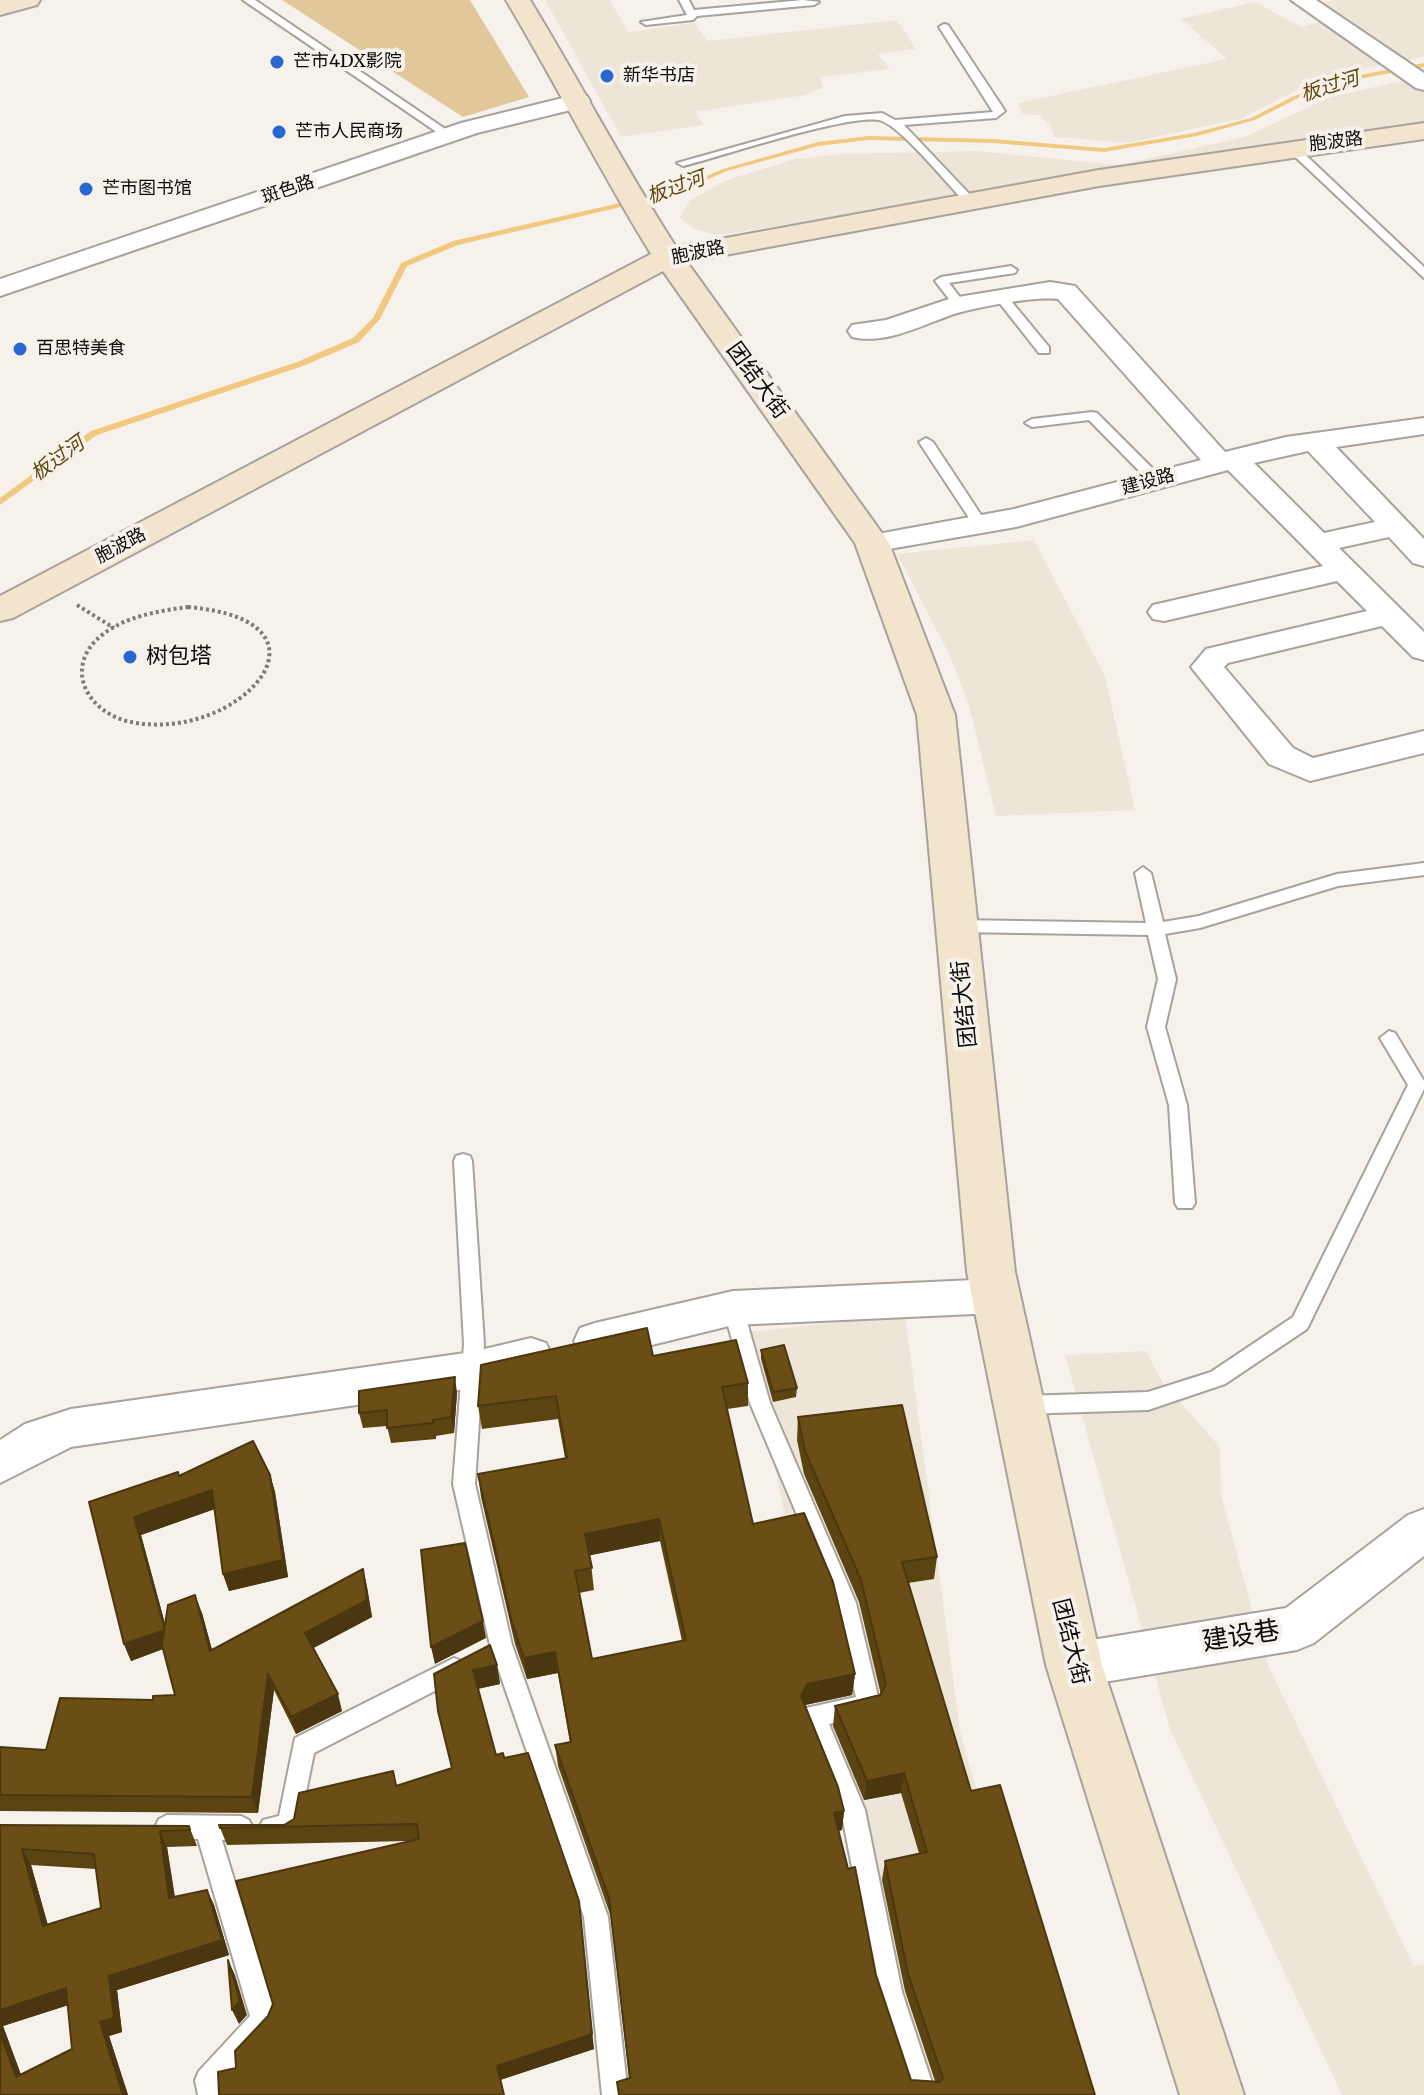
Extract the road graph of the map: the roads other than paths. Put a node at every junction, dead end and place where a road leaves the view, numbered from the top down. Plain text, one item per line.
1 (28, 0) edge
2 (248, 0) edge
3 (518, 0) edge
4 (684, 0) edge
5 (1302, 0) edge
6 (814, 2) dead end
7 (0, 8) edge
8 (692, 13) junction
9 (646, 22) dead end
10 (944, 27) dead end
11 (1422, 82) edge
12 (579, 101) junction
13 (896, 125) junction
14 (1424, 131) edge
15 (448, 135) junction
16 (1292, 148) junction
17 (683, 163) dead end
18 (970, 201) junction
19 (668, 257) junction
20 (1011, 270) dead end
21 (1424, 274) edge
22 (0, 288) edge
23 (1002, 298) junction
24 (960, 305) junction
25 (861, 331) dead end
26 (1044, 350) dead end
27 (1032, 423) dead end
28 (1424, 426) edge
29 (926, 442) dead end
30 (1315, 442) junction
31 (1226, 461) junction
32 (1156, 480) junction
33 (980, 524) junction
34 (1396, 527) junction
35 (872, 543) junction
36 (1317, 543) junction
37 (1424, 557) edge
38 (1344, 570) junction
39 (0, 610) edge
40 (1164, 612) dead end
41 (1404, 621) edge
42 (1424, 650) edge
43 (1424, 742) edge
44 (1424, 869) edge
45 (1143, 873) dead end
46 (957, 926) junction
47 (1158, 929) junction
48 (1389, 1038) dead end
49 (463, 1161) dead end
50 (1185, 1203) dead end
51 (996, 1296) junction
52 (733, 1308) junction
53 (472, 1370) junction
54 (1019, 1406) junction
55 (0, 1464) edge
56 (1424, 1529) edge
57 (487, 1652) junction
58 (1074, 1665) junction
59 (143, 1827) edge
60 (206, 1827) junction
61 (211, 2095) edge
62 (615, 2095) edge
63 (923, 2095) edge
64 (1212, 2095) edge

1 - 7 main road
2 - 15 lane
3 - 12 main road, 团结大街
4 - 8 lane
5 - 11 street
6 - 8 lane
8 - 9 lane
10 - 13 lane
12 - 15 street, 斑色路
12 - 19 main road, 团结大街
13 - 17 lane
13 - 18 lane
14 - 16 main road, 胞波路
15 - 22 street, 斑色路
16 - 18 main road, 胞波路
16 - 21 lane
18 - 19 main road, 胞波路
19 - 35 main road, 团结大街
19 - 39 main road, 胞波路
20 - 24 lane
23 - 24 street
23 - 26 lane
23 - 31 street
24 - 25 street
27 - 32 lane
28 - 30 street, 建设路
29 - 33 lane
30 - 31 street, 建设路
30 - 34 street
31 - 32 street, 建设路
31 - 36 street
32 - 33 street, 建设路
33 - 35 street, 建设路
34 - 36 street
34 - 37 street
35 - 46 main road, 团结大街
36 - 38 street
38 - 40 street
38 - 41 street
41 - 42 street
41 - 43 street
44 - 47 lane
45 - 47 lane
46 - 47 lane
46 - 51 main road, 团结大街
47 - 50 lane
48 - 54 lane
49 - 53 lane
51 - 52 street
51 - 54 main road, 团结大街
52 - 53 street
52 - 63 lane
53 - 55 street
53 - 57 lane
54 - 58 main road, 团结大街
56 - 58 street, 建设巷
57 - 60 lane
57 - 62 lane
58 - 64 main road, 团结大街
59 - 60 lane
60 - 61 lane

